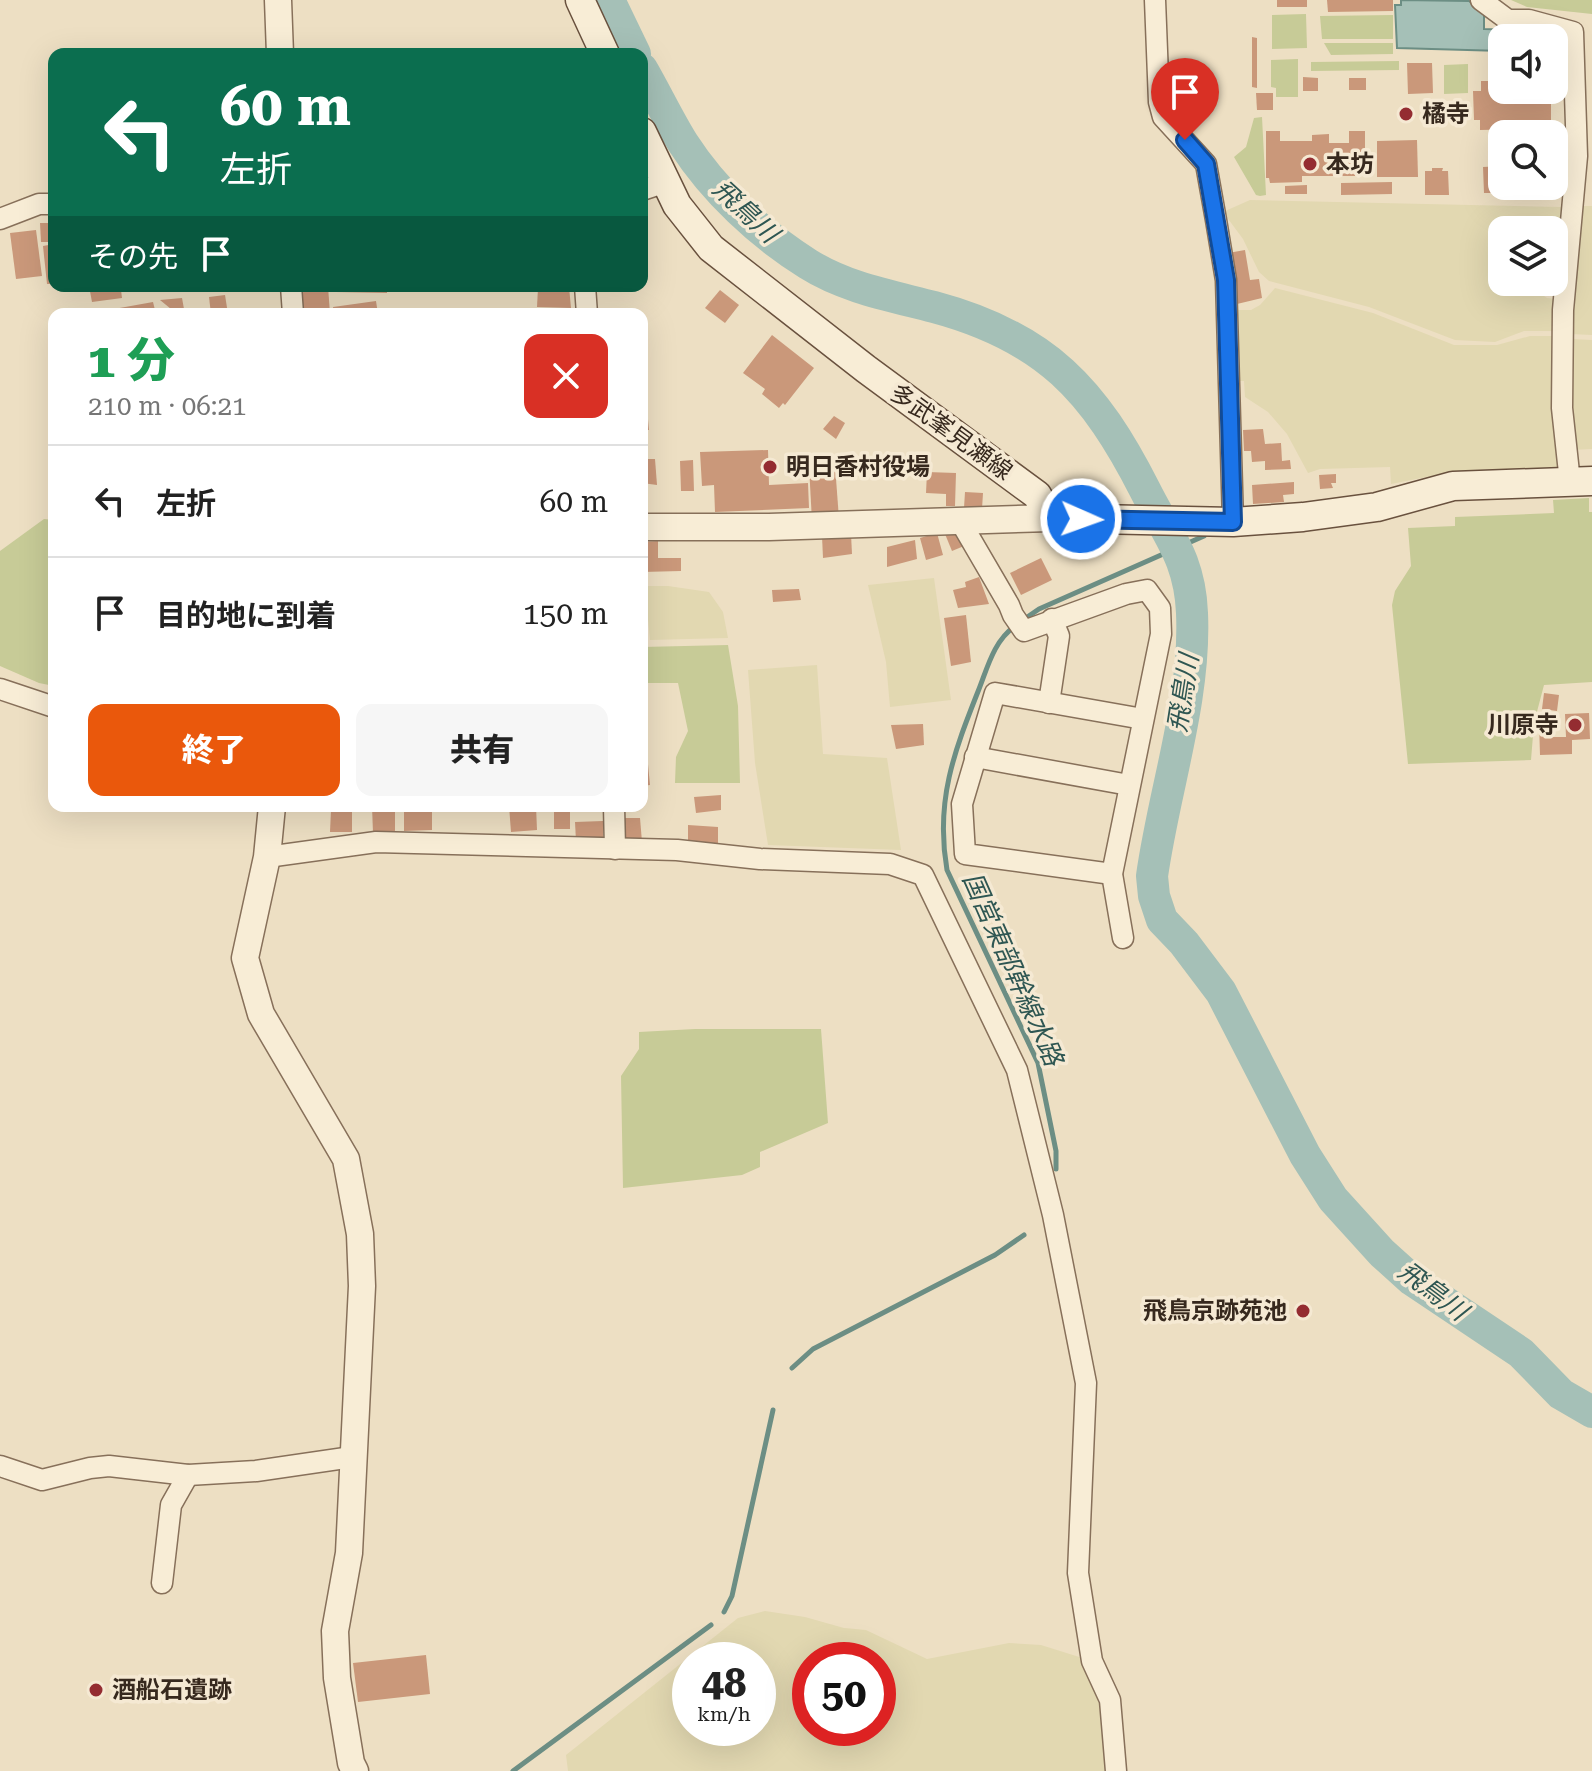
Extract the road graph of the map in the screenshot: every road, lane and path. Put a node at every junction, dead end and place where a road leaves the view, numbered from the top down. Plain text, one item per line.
1 (278, 0) edge
2 (580, 0) edge
3 (1155, 0) edge
4 (1481, 0) edge
5 (280, 48) edge
6 (602, 48) edge
7 (648, 159) edge
8 (654, 186) edge
9 (48, 204) edge
10 (0, 219) edge
11 (1581, 482) edge
12 (1050, 518) junction
13 (960, 521) junction
14 (1233, 522) junction
15 (648, 527) edge
16 (1052, 619) junction
17 (0, 689) edge
18 (1049, 703) junction
19 (48, 705) edge
20 (1143, 719) junction
21 (975, 757) junction
22 (1129, 785) junction
23 (271, 812) edge
24 (614, 812) edge
25 (615, 849) junction
26 (267, 857) junction
27 (1112, 874) junction
28 (1123, 938) dead end
29 (352, 1457) junction
30 (0, 1466) edge
31 (188, 1475) junction
32 (162, 1583) dead end
33 (355, 1771) edge
34 (1116, 1771) edge

1 - 5 street
2 - 6 main road
3 - 14 street
4 - 11 street
7 - 8 main road, 多武峯見瀬線
8 - 12 main road, 多武峯見瀬線
9 - 10 street
11 - 14 main road
12 - 13 street
12 - 14 main road
13 - 15 street
13 - 16 street
16 - 18 street
16 - 20 street
17 - 19 street
18 - 20 street
18 - 21 street
20 - 22 street
21 - 22 street
21 - 27 street
22 - 27 street
23 - 26 street
24 - 25 street
25 - 26 street
25 - 34 street
26 - 29 street
27 - 28 street
29 - 31 street
29 - 33 street
30 - 31 street
31 - 32 street

